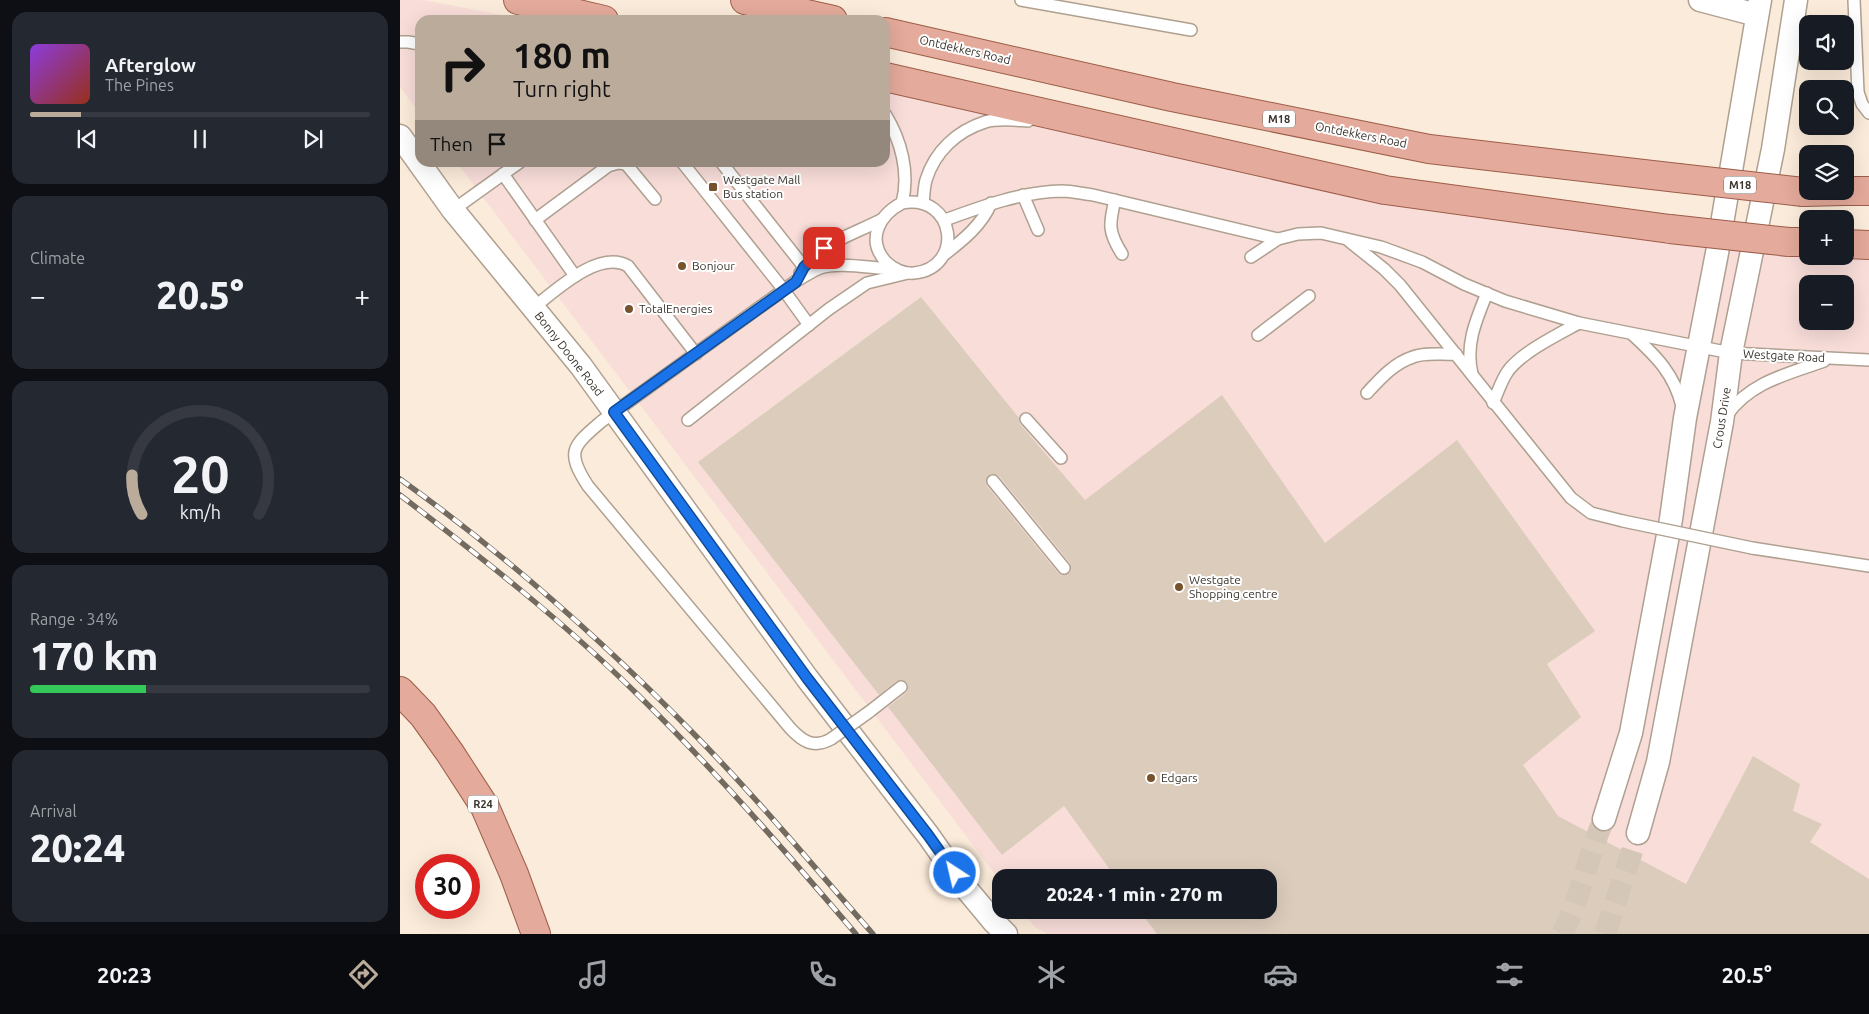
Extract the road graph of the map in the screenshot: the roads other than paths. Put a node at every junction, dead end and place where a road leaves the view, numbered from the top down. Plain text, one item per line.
1 (518, 0) edge
2 (745, 0) edge
3 (1021, 0) edge
4 (1700, 0) edge
5 (1796, 0) edge
6 (1854, 0) edge
7 (1758, 7) edge
8 (582, 15) edge
9 (811, 15) edge
10 (1191, 30) dead end
11 (890, 33) edge
12 (400, 42) edge
13 (415, 43) edge
14 (890, 78) edge
15 (1869, 113) edge
16 (890, 122) edge
17 (1097, 124) junction
18 (400, 136) edge
19 (415, 157) edge
20 (422, 167) edge
21 (513, 167) edge
22 (607, 167) edge
23 (629, 167) edge
24 (686, 167) edge
25 (725, 167) edge
26 (503, 174) junction
27 (1854, 191) edge
28 (1869, 191) edge
29 (1799, 192) edge
30 (1023, 195) junction
31 (655, 198) dead end
32 (1115, 200) junction
33 (902, 203) junction
34 (923, 203) junction
35 (991, 203) junction
36 (453, 210) junction
37 (535, 220) junction
38 (881, 220) junction
39 (944, 220) junction
40 (1038, 230) dead end
41 (1344, 237) junction
42 (1278, 239) junction
43 (1798, 242) edge
44 (1854, 244) edge
45 (1869, 245) edge
46 (1122, 254) dead end
47 (944, 255) junction
48 (1251, 257) dead end
49 (804, 267) junction
50 (895, 269) junction
51 (908, 273) junction
52 (574, 276) junction
53 (796, 282) junction
54 (783, 289) junction
55 (1487, 293) junction
56 (1309, 296) dead end
57 (533, 308) junction
58 (1579, 323) junction
59 (809, 325) junction
60 (1633, 334) junction
61 (1258, 335) dead end
62 (1700, 348) junction
63 (1731, 353) junction
64 (696, 354) junction
65 (1456, 354) junction
66 (1831, 358) junction
67 (1869, 360) edge
68 (1473, 375) junction
69 (1367, 393) dead end
70 (1493, 403) junction
71 (614, 412) junction
72 (1686, 418) junction
73 (1026, 419) dead end
74 (688, 420) dead end
75 (1722, 422) junction
76 (1060, 458) dead end
77 (993, 481) dead end
78 (1869, 566) edge
79 (1064, 568) dead end
80 (901, 687) dead end
81 (400, 692) edge
82 (1604, 820) tunnel mouth
83 (1638, 833) tunnel mouth
84 (536, 934) edge
85 (1006, 934) edge

1 - 8 main road
2 - 9 main road
3 - 10 lane
4 - 7 street
5 - 63 street, Crous Drive
6 - 15 lane
7 - 62 street
11 - 29 main road, Ontdekkers Road / M18, bridge
12 - 13 lane
14 - 17 main road
16 - 33 lane
17 - 34 lane
17 - 43 main road, bridge
18 - 19 street, Bonny Doone Road
20 - 36 street, Bonny Doone Road
21 - 26 lane
22 - 37 lane
23 - 31 lane
24 - 54 lane
25 - 49 lane
26 - 36 lane
26 - 37 lane
27 - 28 main road, Ontdekkers Road / M18
30 - 32 lane
30 - 35 lane
30 - 40 lane
32 - 42 lane
32 - 46 lane
33 - 34 lane
33 - 38 lane
34 - 39 lane
35 - 39 lane
35 - 47 lane
36 - 57 street, Bonny Doone Road
37 - 52 lane
38 - 49 lane
38 - 50 lane
39 - 47 lane
41 - 42 lane, Westgate Road
41 - 55 lane, Westgate Road
41 - 65 lane
42 - 48 lane
44 - 45 main road
47 - 51 lane
49 - 53 lane
50 - 51 lane
50 - 53 lane
51 - 59 lane
52 - 57 lane
52 - 64 lane
53 - 54 lane
54 - 59 lane
54 - 64 lane
55 - 58 lane, Westgate Road
55 - 68 lane
56 - 61 lane
57 - 71 street, Bonny Doone Road
58 - 60 lane, Westgate Road
58 - 70 lane
59 - 74 lane
60 - 62 lane, Westgate Road
60 - 72 lane
62 - 63 lane, Westgate Road
62 - 72 street
63 - 66 lane, Westgate Road
63 - 75 street, Crous Drive
64 - 71 lane
65 - 68 lane
65 - 69 lane
66 - 67 lane, Westgate Road
66 - 75 lane
68 - 70 lane
70 - 78 lane, bridge
71 - 80 lane, bridge
71 - 85 street, Bonny Doone Road
72 - 82 street
73 - 76 lane
75 - 83 street, Crous Drive
77 - 79 lane
81 - 84 main road, R24

